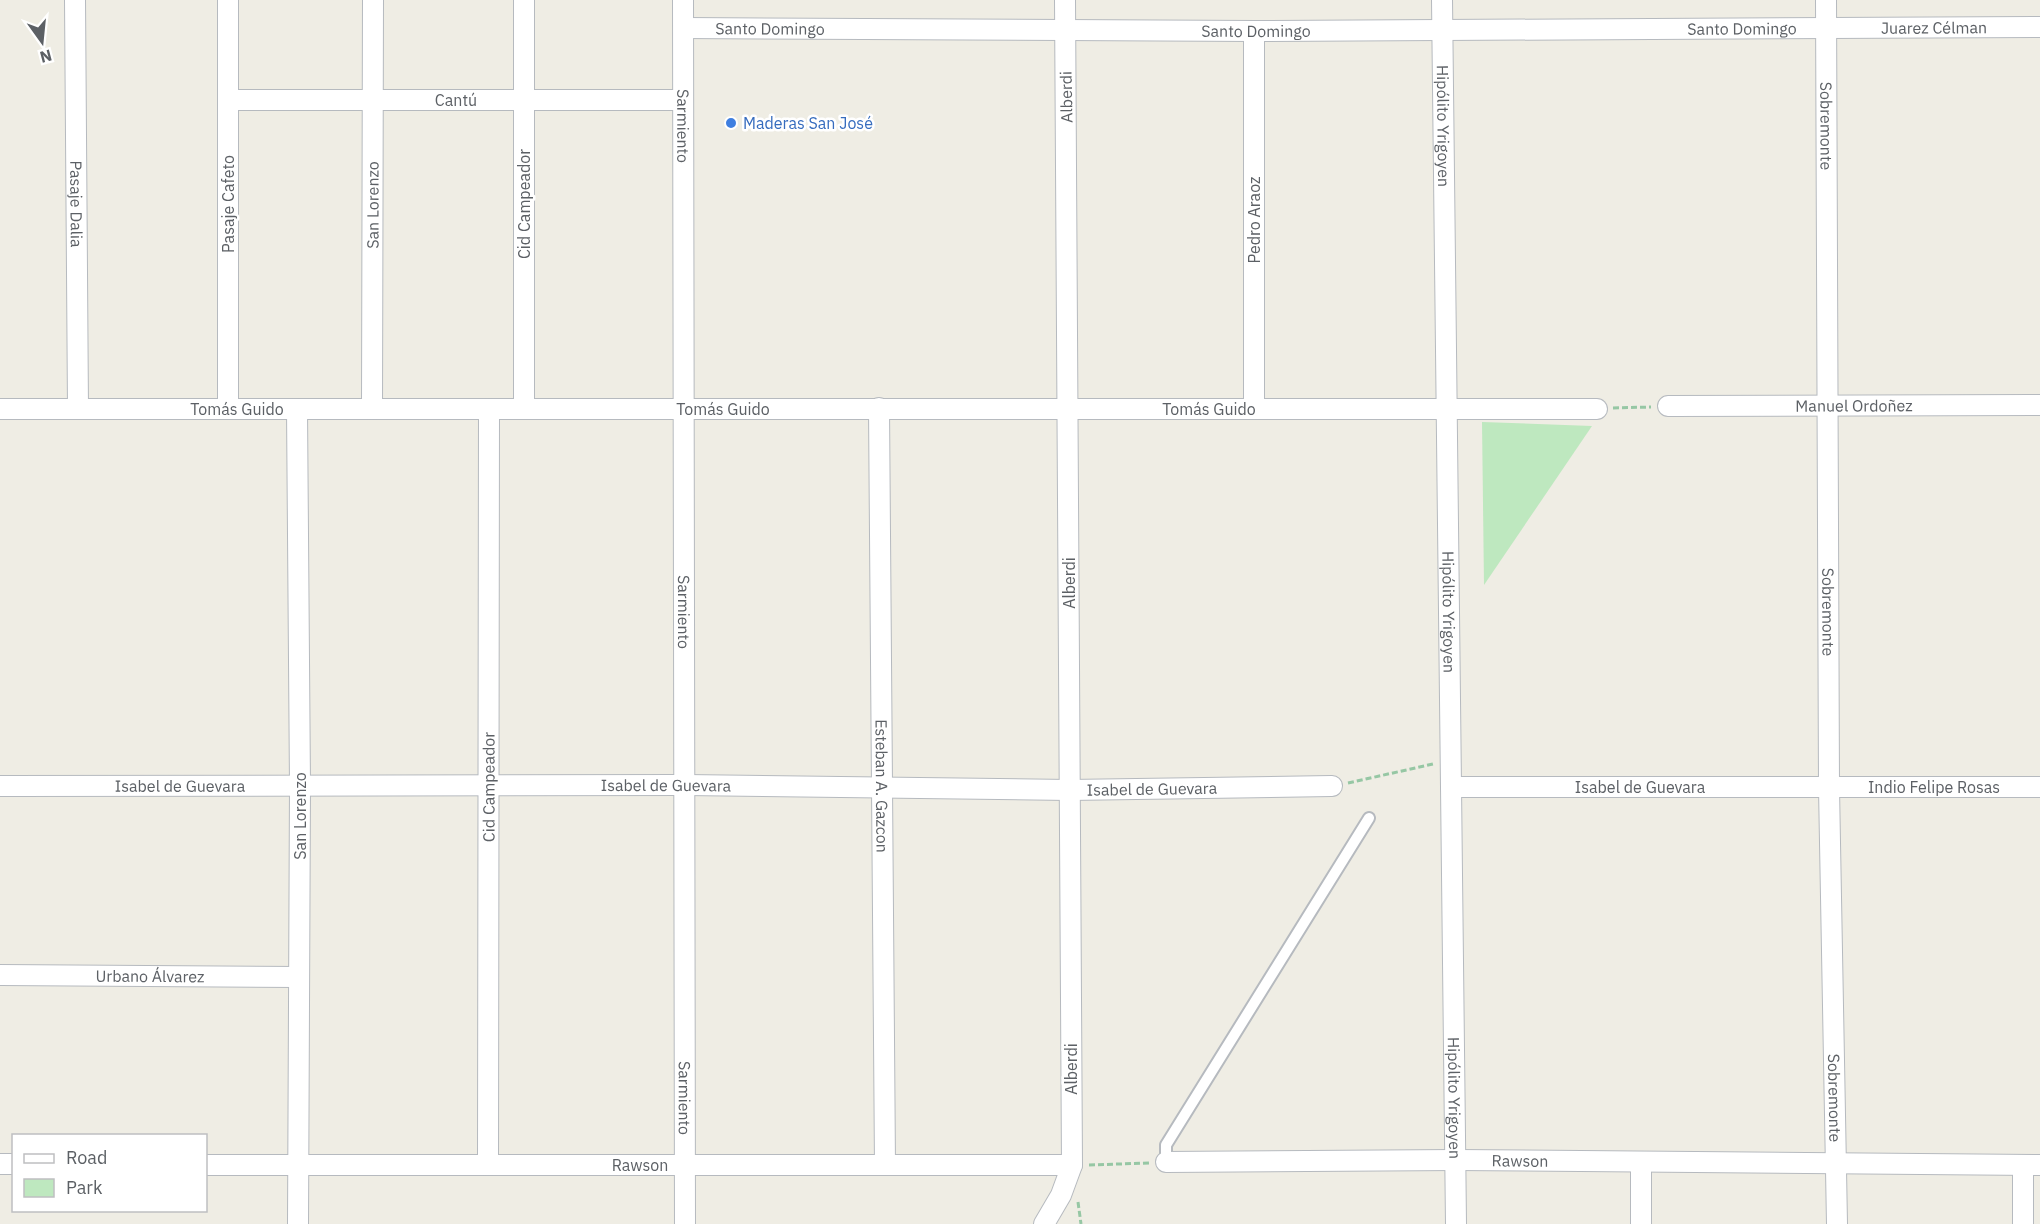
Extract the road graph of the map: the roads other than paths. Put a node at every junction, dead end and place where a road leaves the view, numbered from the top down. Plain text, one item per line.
1 (75, 0) edge
2 (228, 0) edge
3 (372, 0) edge
4 (524, 0) edge
5 (683, 0) edge
6 (1065, 0) edge
7 (1442, 0) edge
8 (1826, 0) edge
9 (2040, 27) edge
10 (684, 28) junction
11 (1826, 29) junction
12 (1065, 31) junction
13 (1442, 31) junction
14 (1254, 32) junction
15 (228, 100) junction
16 (373, 100) junction
17 (524, 100) junction
18 (683, 100) junction
19 (2040, 405) edge
20 (1668, 406) road end
21 (1827, 406) junction
22 (879, 408) junction
23 (1069, 408) junction
24 (1254, 408) junction
25 (0, 409) edge
26 (78, 409) junction
27 (228, 409) junction
28 (297, 409) junction
29 (372, 409) junction
30 (489, 409) junction
31 (524, 409) junction
32 (682, 409) junction
33 (1445, 409) junction
34 (1597, 409) road end
35 (490, 784) junction
36 (685, 785) junction
37 (0, 786) edge
38 (300, 786) junction
39 (1332, 786) road end
40 (1451, 787) junction
41 (2040, 787) edge
42 (881, 788) junction
43 (1829, 788) junction
44 (1069, 790) junction
45 (1369, 818) dead end
46 (0, 975) edge
47 (298, 976) junction
48 (1456, 1160) junction
49 (1166, 1162) joint
50 (1641, 1162) junction
51 (1837, 1163) junction
52 (207, 1165) edge
53 (298, 1165) junction
54 (488, 1165) junction
55 (885, 1165) junction
56 (1072, 1165) junction
57 (2031, 1165) edge
58 (686, 1167) junction
59 (298, 1224) edge
60 (685, 1224) edge
61 (1044, 1224) edge
62 (1456, 1224) edge
63 (1641, 1224) edge
64 (1837, 1224) edge
65 (2023, 1224) edge

1 - 26 street, Pasaje Dalia
2 - 15 street, Pasaje Cafeto
3 - 16 street, San Lorenzo
4 - 17 street, Cid Campeador
5 - 10 street, Sarmiento
6 - 12 street, Alberdi
7 - 13 street, Hipólito Yrigoyen
8 - 11 street, Sobremonte
9 - 11 street, Juarez Célman
10 - 12 street, Santo Domingo
10 - 18 street, Sarmiento
11 - 13 street, Santo Domingo
11 - 21 street, Sobremonte
12 - 14 street, Santo Domingo
12 - 23 street, Alberdi
13 - 14 street, Santo Domingo
13 - 33 street, Hipólito Yrigoyen
14 - 24 street, Pedro Araoz
15 - 16 street, Cantú
15 - 27 street, Pasaje Cafeto
16 - 17 street, Cantú
16 - 29 street, San Lorenzo
17 - 18 street, Cantú
17 - 31 street, Cid Campeador
18 - 32 street, Sarmiento
19 - 21 street, Manuel Ordoñez
20 - 21 street, Manuel Ordoñez
21 - 43 street, Sobremonte
22 - 23 street, Tomás Guido
22 - 32 street, Tomás Guido
22 - 42 street, Esteban A. Gazcon
23 - 24 street, Tomás Guido
23 - 44 street, Alberdi
24 - 33 street, Tomás Guido
25 - 26 street, Tomás Guido
26 - 27 street, Tomás Guido
27 - 28 street, Tomás Guido
28 - 29 street, Tomás Guido
28 - 38 street, San Lorenzo
29 - 30 street, Tomás Guido
30 - 31 street, Tomás Guido
30 - 35 street, Cid Campeador
31 - 32 street, Tomás Guido
32 - 36 street, Sarmiento
33 - 34 street
33 - 40 street, Hipólito Yrigoyen
35 - 36 street, Isabel de Guevara
35 - 38 street, Isabel de Guevara
35 - 54 street, Cid Campeador
36 - 42 street, Isabel de Guevara
36 - 58 street, Sarmiento
37 - 38 street, Isabel de Guevara
38 - 47 street, San Lorenzo
39 - 44 street, Isabel de Guevara
40 - 43 street, Isabel de Guevara
40 - 48 street, Hipólito Yrigoyen
41 - 43 street, Indio Felipe Rosas
42 - 44 street, Isabel de Guevara
42 - 55 street, Esteban A. Gazcon
43 - 51 street, Sobremonte
44 - 56 street, Alberdi
45 - 49 lane
46 - 47 street, Urbano Álvarez
47 - 53 street, San Lorenzo
48 - 49 street, Rawson
48 - 50 street, Rawson
48 - 62 street, Hipólito Yrigoyen
50 - 51 street, Rawson
50 - 63 street
51 - 57 street, Rawson
51 - 64 street, Sobremonte
52 - 53 street, Rawson
53 - 54 street, Rawson
53 - 59 street, San Lorenzo
54 - 58 street, Rawson
55 - 56 street, Rawson
55 - 58 street, Rawson
56 - 61 street
57 - 65 street
58 - 60 street, Sarmiento

